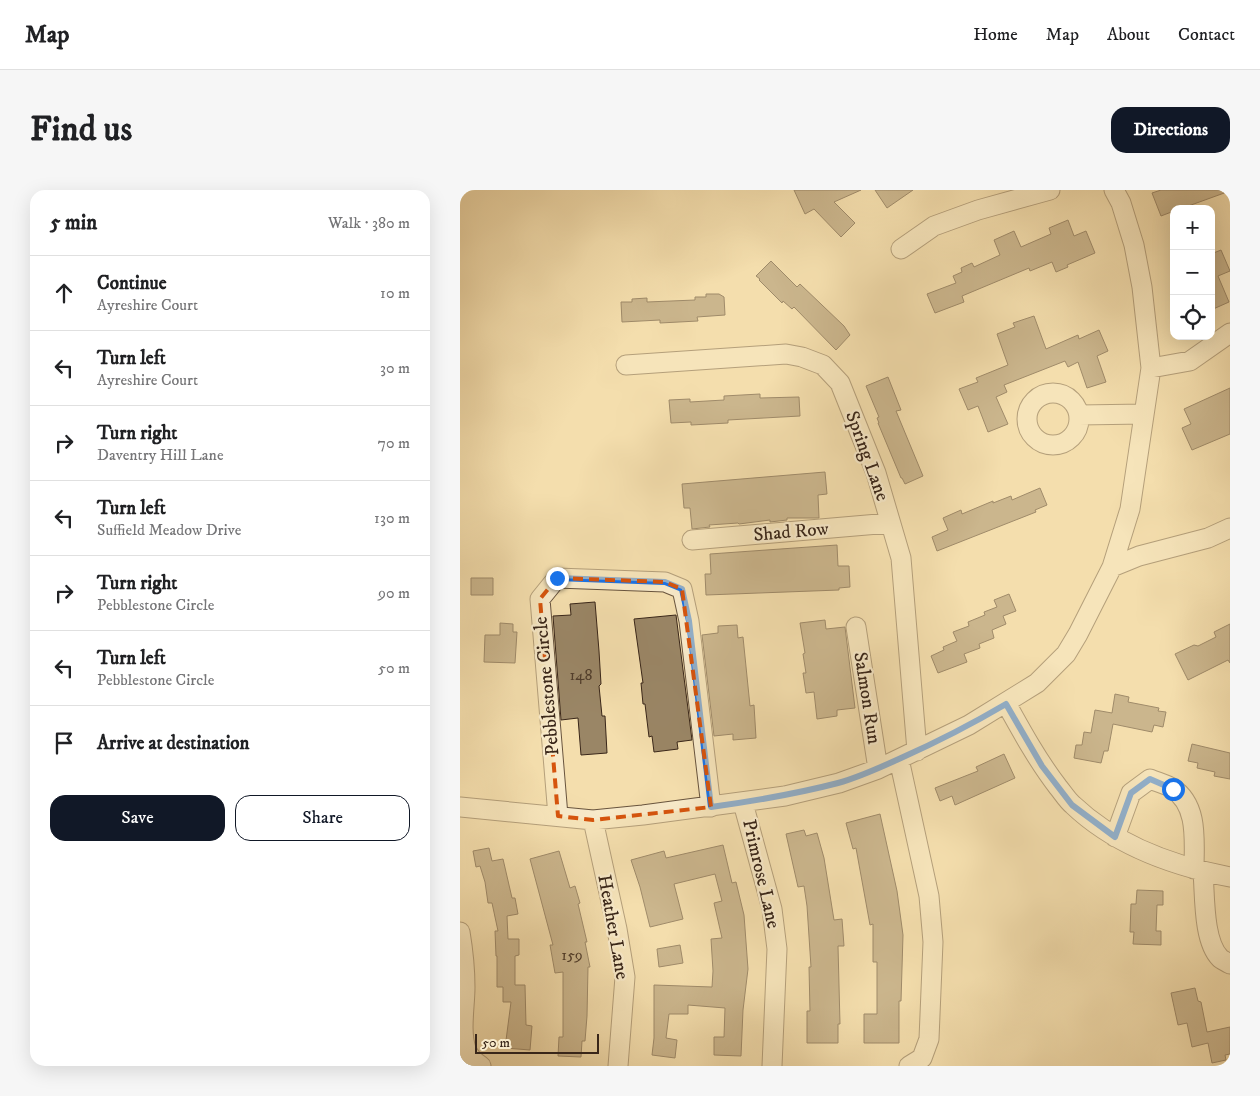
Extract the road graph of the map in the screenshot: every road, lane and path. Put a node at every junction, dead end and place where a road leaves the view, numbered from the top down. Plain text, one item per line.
1 (1050, 190) edge
2 (1114, 190) edge
3 (901, 249) dead end
4 (1230, 333) edge
5 (626, 365) dead end
6 (1151, 368) junction
7 (1144, 414) junction
8 (1079, 415) dead end
9 (890, 523) junction
10 (1230, 528) edge
11 (692, 540) dead end
12 (1112, 567) junction
13 (856, 627) dead end
14 (1006, 704) junction
15 (917, 751) junction
16 (899, 759) junction
17 (878, 769) junction
18 (743, 802) junction
19 (460, 806) edge
20 (711, 807) junction
21 (558, 816) junction
22 (593, 820) junction
23 (1115, 837) junction
24 (1199, 871) junction
25 (1230, 877) edge
26 (460, 932) edge
27 (1230, 964) edge
28 (481, 1066) edge
29 (618, 1066) edge
30 (772, 1066) edge
31 (909, 1066) edge

1 - 3 street
2 - 6 street
4 - 6 street
5 - 9 street, Spring Lane
6 - 7 street
7 - 8 street
7 - 12 street
9 - 11 street, Shad Row
9 - 15 street, Spring Lane
10 - 12 street
12 - 14 street
13 - 17 street, Salmon Run
14 - 15 street
14 - 23 street
15 - 16 street
16 - 17 street
16 - 31 street
17 - 18 street
18 - 20 street
18 - 30 street, Primrose Lane
19 - 21 street
20 - 21 street, Pebblestone Circle
20 - 22 street
21 - 22 street
22 - 29 street, Heather Lane
23 - 24 street
23 - 24 street
24 - 25 street
24 - 27 street
26 - 28 street

